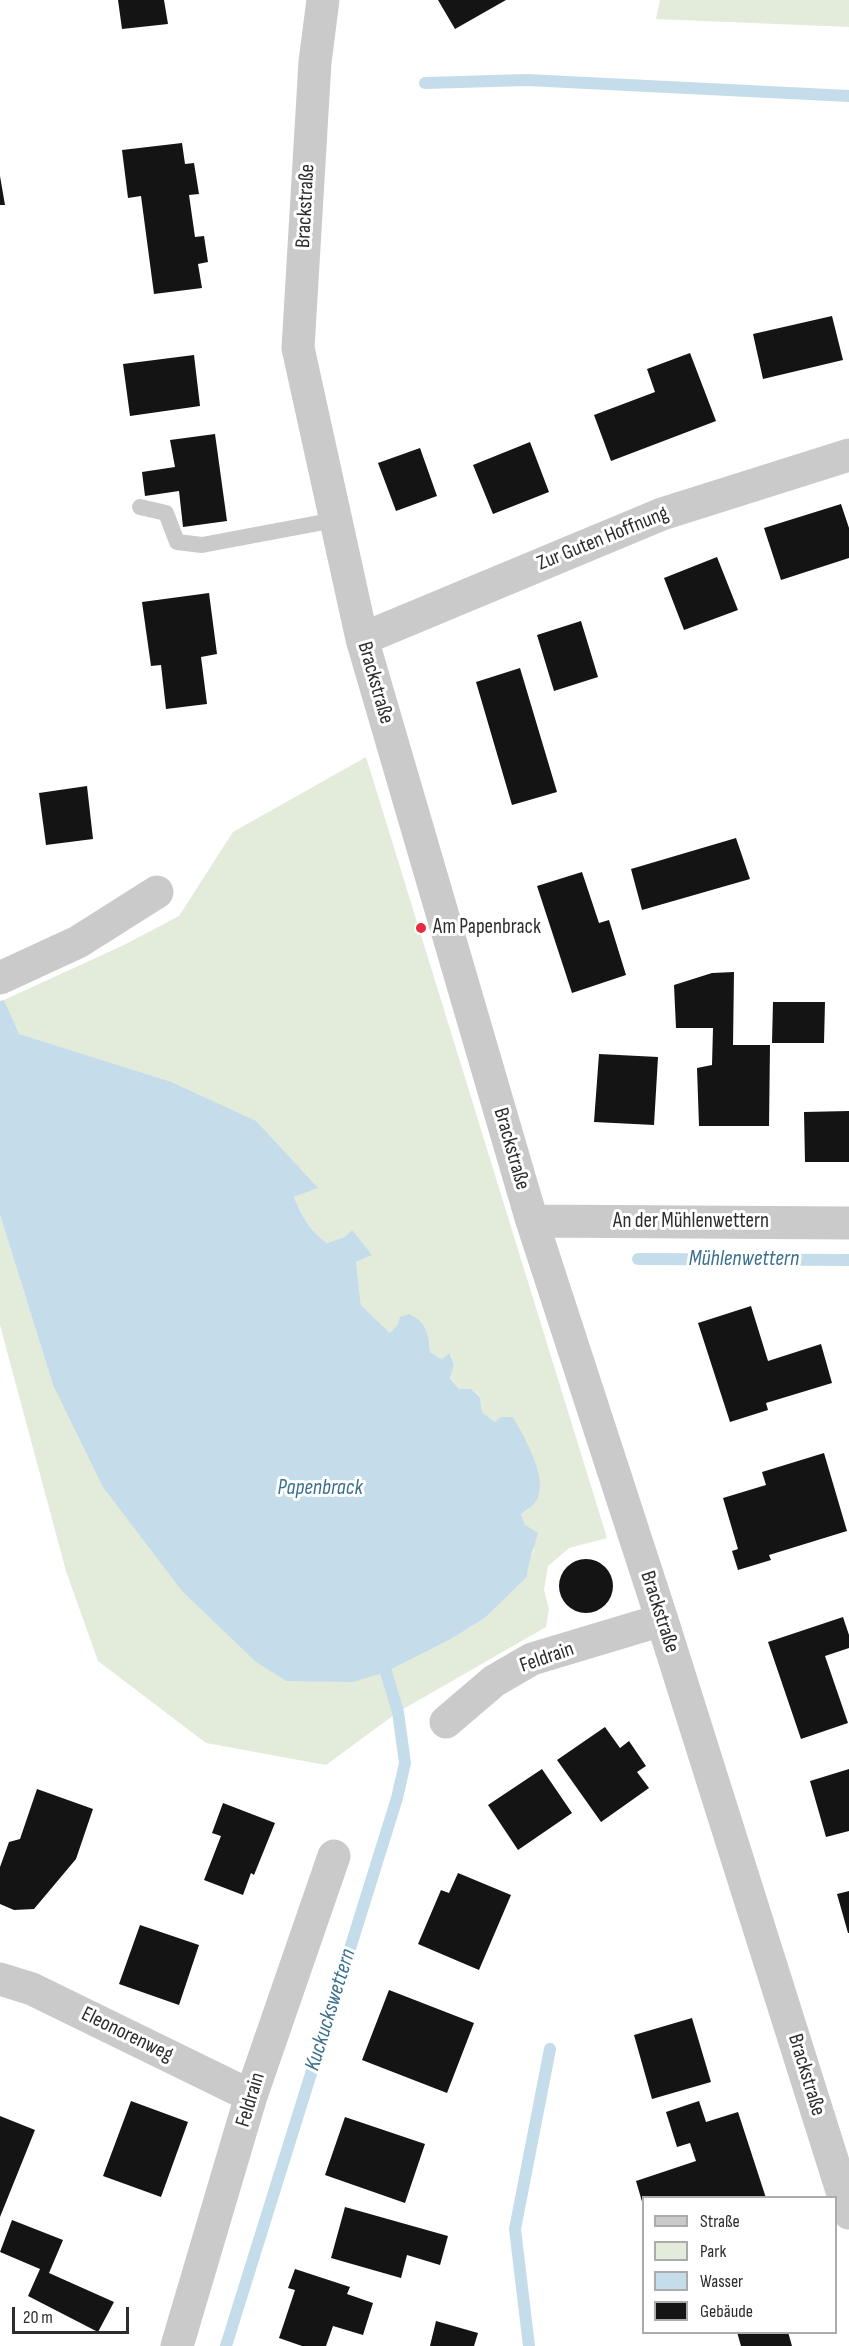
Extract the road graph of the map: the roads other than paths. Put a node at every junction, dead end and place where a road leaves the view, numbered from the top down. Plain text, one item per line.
1 (323, 0) edge
2 (849, 455) edge
3 (140, 507) dead end
4 (336, 520) junction
5 (362, 639) junction
6 (157, 892) dead end
7 (1, 978) edge
8 (532, 1221) junction
9 (849, 1223) edge
10 (662, 1620) junction
11 (446, 1722) dead end
12 (334, 1856) dead end
13 (0, 1978) edge
14 (251, 2097) junction
15 (849, 2213) edge
16 (177, 2346) edge

1 - 4 street, Brackstraße
2 - 5 street, Zur Guten Hoffnung
3 - 4 lane
4 - 5 street, Brackstraße
5 - 8 street, Brackstraße
6 - 7 street
8 - 9 street, An der Mühlenwettern
8 - 10 street, Brackstraße
10 - 11 street, Feldrain
10 - 15 street, Brackstraße
12 - 14 street, Feldrain
13 - 14 street, Eleonorenweg
14 - 16 street, Feldrain

